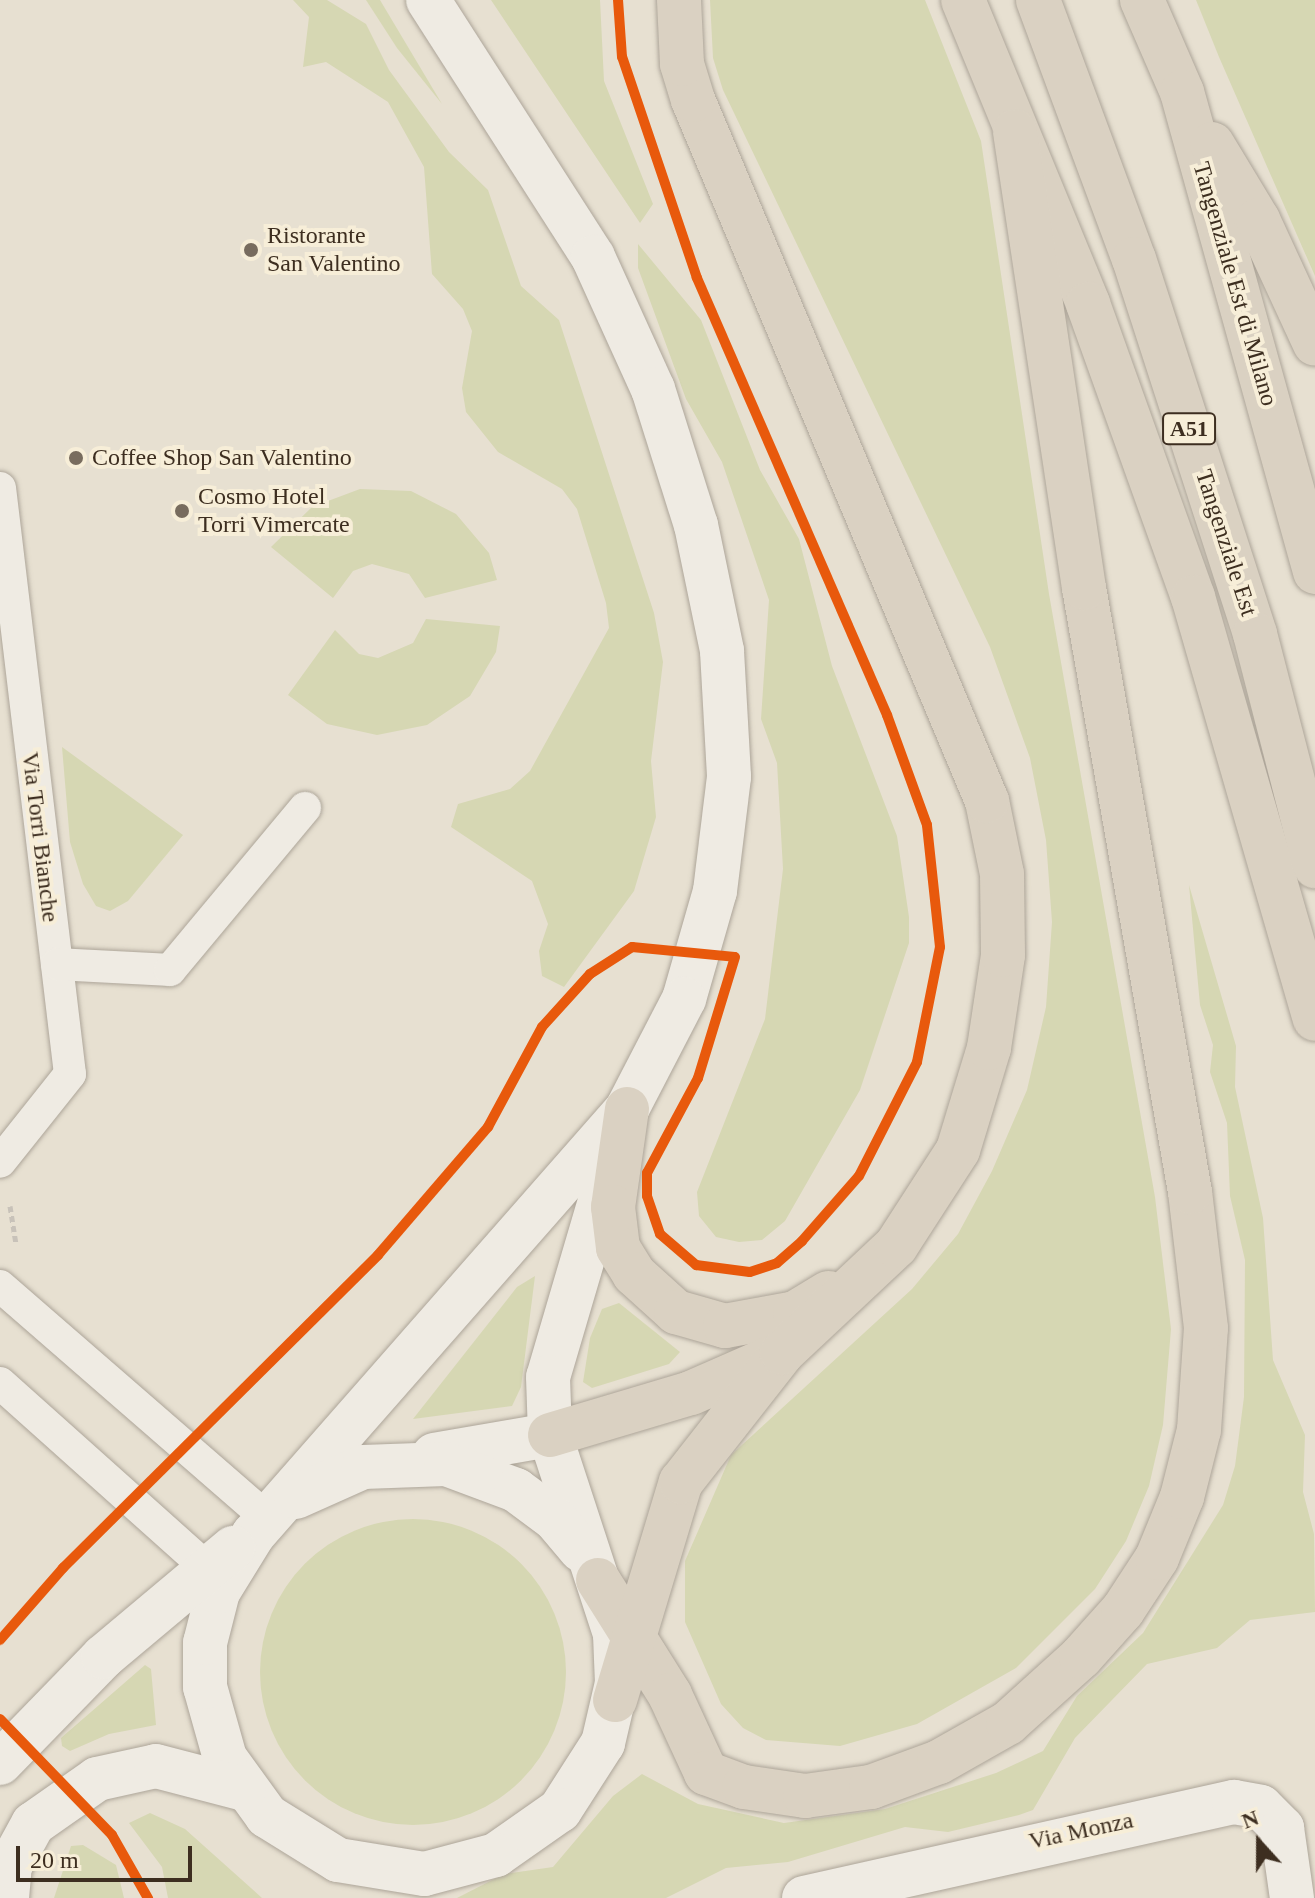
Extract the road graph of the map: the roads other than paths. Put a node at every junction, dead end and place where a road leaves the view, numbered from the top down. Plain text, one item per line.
1 (428, 0) edge
2 (679, 0) edge
3 (963, 0) edge
4 (1038, 0) edge
5 (1142, 0) edge
6 (1182, 92) junction
7 (1015, 131) junction
8 (1315, 344) edge
9 (0, 488) edge
10 (1315, 572) edge
11 (305, 808) dead end
12 (1315, 866) edge
13 (57, 964) junction
14 (1315, 1019) edge
15 (627, 1109) junction
16 (0, 1162) edge
17 (896, 1246) junction
18 (0, 1286) edge
19 (782, 1353) junction
20 (0, 1383) edge
21 (550, 1435) junction
22 (376, 1465) junction
23 (268, 1519) junction
24 (208, 1569) junction
25 (598, 1580) junction
26 (631, 1631) junction
27 (615, 1700) junction
28 (0, 1763) edge
29 (244, 1789) junction
30 (914, 1884) edge
31 (7, 1898) edge
32 (804, 1898) edge
33 (1292, 1898) edge

1 - 15 street
2 - 17 highway
3 - 7 highway
4 - 12 highway, Tangenziale Est / A51
5 - 6 highway, Tangenziale Est di Milano
6 - 8 highway
6 - 10 highway, Tangenziale Est di Milano
7 - 14 highway
7 - 26 highway
9 - 13 lane, Via Torri Bianche
11 - 13 lane
13 - 16 lane, Via Torri Bianche
15 - 17 highway
15 - 21 street
15 - 23 street
17 - 19 highway
18 - 23 lane
19 - 21 highway
19 - 26 highway
20 - 24 lane
21 - 22 street
21 - 25 street
22 - 23 street
22 - 25 street
23 - 24 street
23 - 29 street
24 - 28 street
25 - 26 highway
25 - 27 street
26 - 27 highway
27 - 29 street
29 - 31 street
30 - 32 street, Via Monza
30 - 33 street, Via Monza

